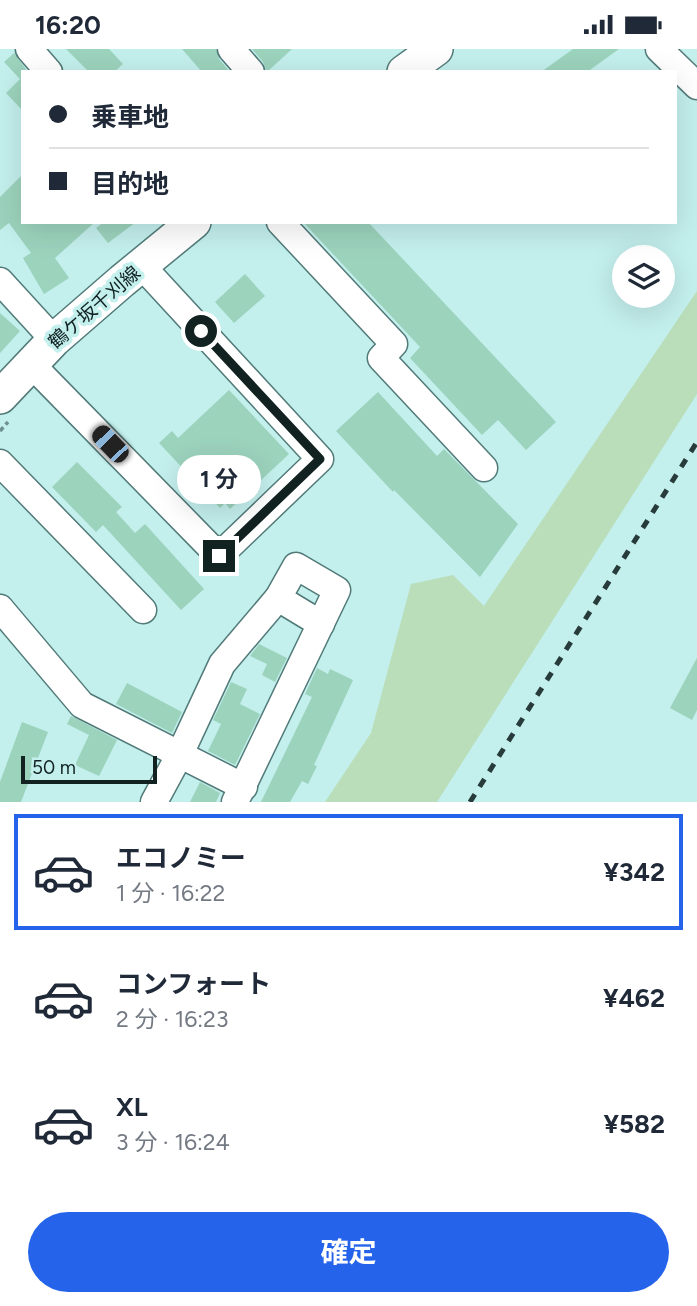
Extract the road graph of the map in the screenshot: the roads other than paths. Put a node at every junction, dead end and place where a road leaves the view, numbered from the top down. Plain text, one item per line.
1 (29, 49) edge
2 (231, 49) edge
3 (436, 49) edge
4 (659, 49) edge
5 (47, 70) edge
6 (249, 70) edge
7 (407, 70) edge
8 (697, 85) edge
9 (189, 224) edge
10 (282, 224) edge
11 (141, 265) junction
12 (0, 281) edge
13 (54, 340) junction
14 (32, 364) junction
15 (0, 397) edge
16 (0, 463) edge
17 (484, 468) dead end
18 (278, 598) junction
19 (0, 608) edge
20 (143, 610) dead end
21 (321, 624) junction
22 (180, 754) junction
23 (239, 794) edge
24 (154, 802) edge

1 - 5 street
2 - 6 street
3 - 7 main road
4 - 8 street
9 - 11 main road, 鶴ケ坂千刈線
10 - 17 street
11 - 13 main road, 鶴ケ坂千刈線
11 - 14 street
12 - 13 street
13 - 14 main road, 鶴ケ坂千刈線
14 - 15 main road, 鶴ケ坂千刈線
16 - 20 street
18 - 21 street
18 - 21 street
18 - 22 street
19 - 22 street
21 - 23 street
22 - 23 street
22 - 24 street

